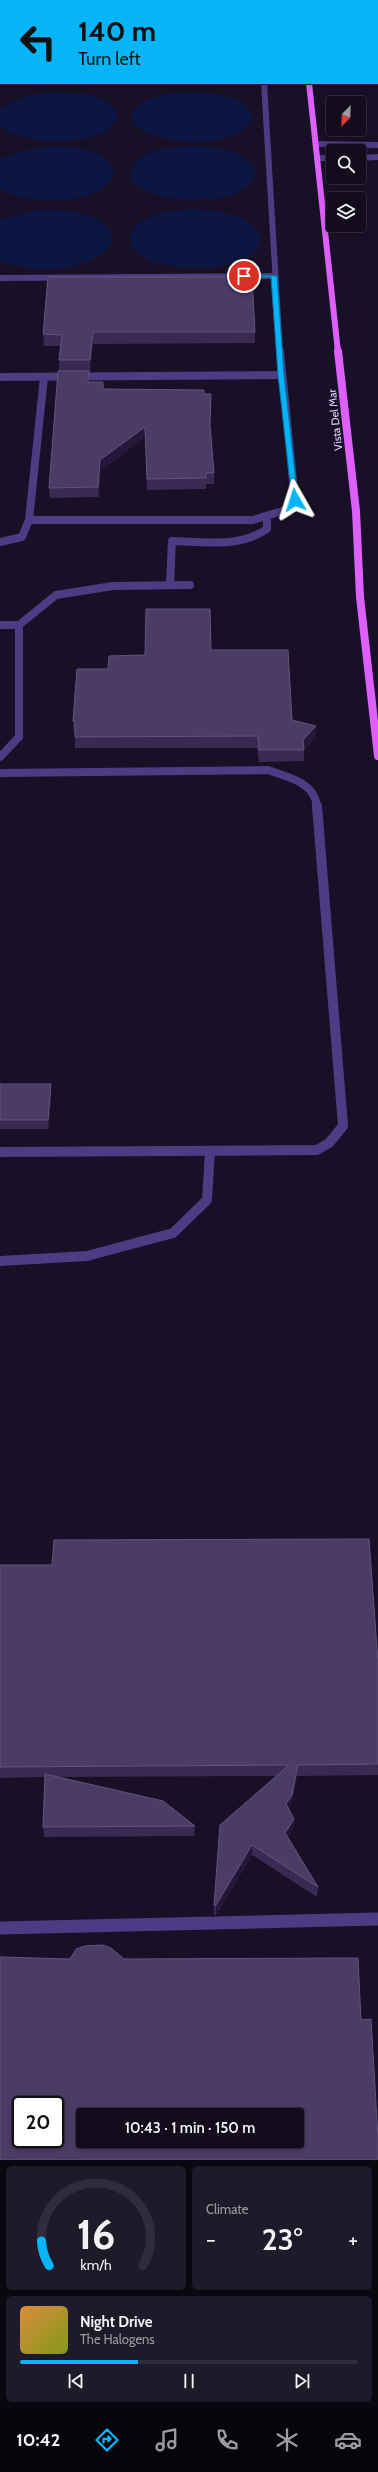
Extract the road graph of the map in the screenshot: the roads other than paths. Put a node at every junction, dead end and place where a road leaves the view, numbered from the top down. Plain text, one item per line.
1 (264, 84) edge
2 (309, 84) edge
3 (316, 144) junction
4 (378, 145) edge
5 (316, 158) junction
6 (326, 158) edge
7 (366, 158) edge
8 (378, 158) edge
9 (274, 276) junction
10 (0, 278) edge
11 (281, 375) junction
12 (0, 377) edge
13 (44, 377) junction
14 (267, 518) junction
15 (29, 520) junction
16 (0, 542) edge
17 (190, 584) dead end
18 (170, 585) junction
19 (0, 625) edge
20 (19, 625) junction
21 (378, 756) edge
22 (0, 757) edge
23 (0, 773) edge
24 (210, 1151) junction
25 (0, 1152) edge
26 (0, 1261) edge
27 (378, 1920) edge
28 (0, 1928) edge

1 - 9 lane
2 - 3 main road, Vista Del Mar
3 - 4 lane
3 - 5 main road, Vista Del Mar
5 - 6 lane
5 - 21 main road, Vista Del Mar
7 - 8 lane
9 - 10 lane
9 - 11 lane
11 - 13 lane
11 - 14 lane
12 - 13 lane
13 - 15 lane
14 - 15 lane
14 - 18 lane
15 - 16 lane
17 - 18 lane
18 - 20 lane
19 - 20 lane
20 - 22 lane
23 - 24 lane
24 - 25 lane
24 - 26 lane
27 - 28 lane

